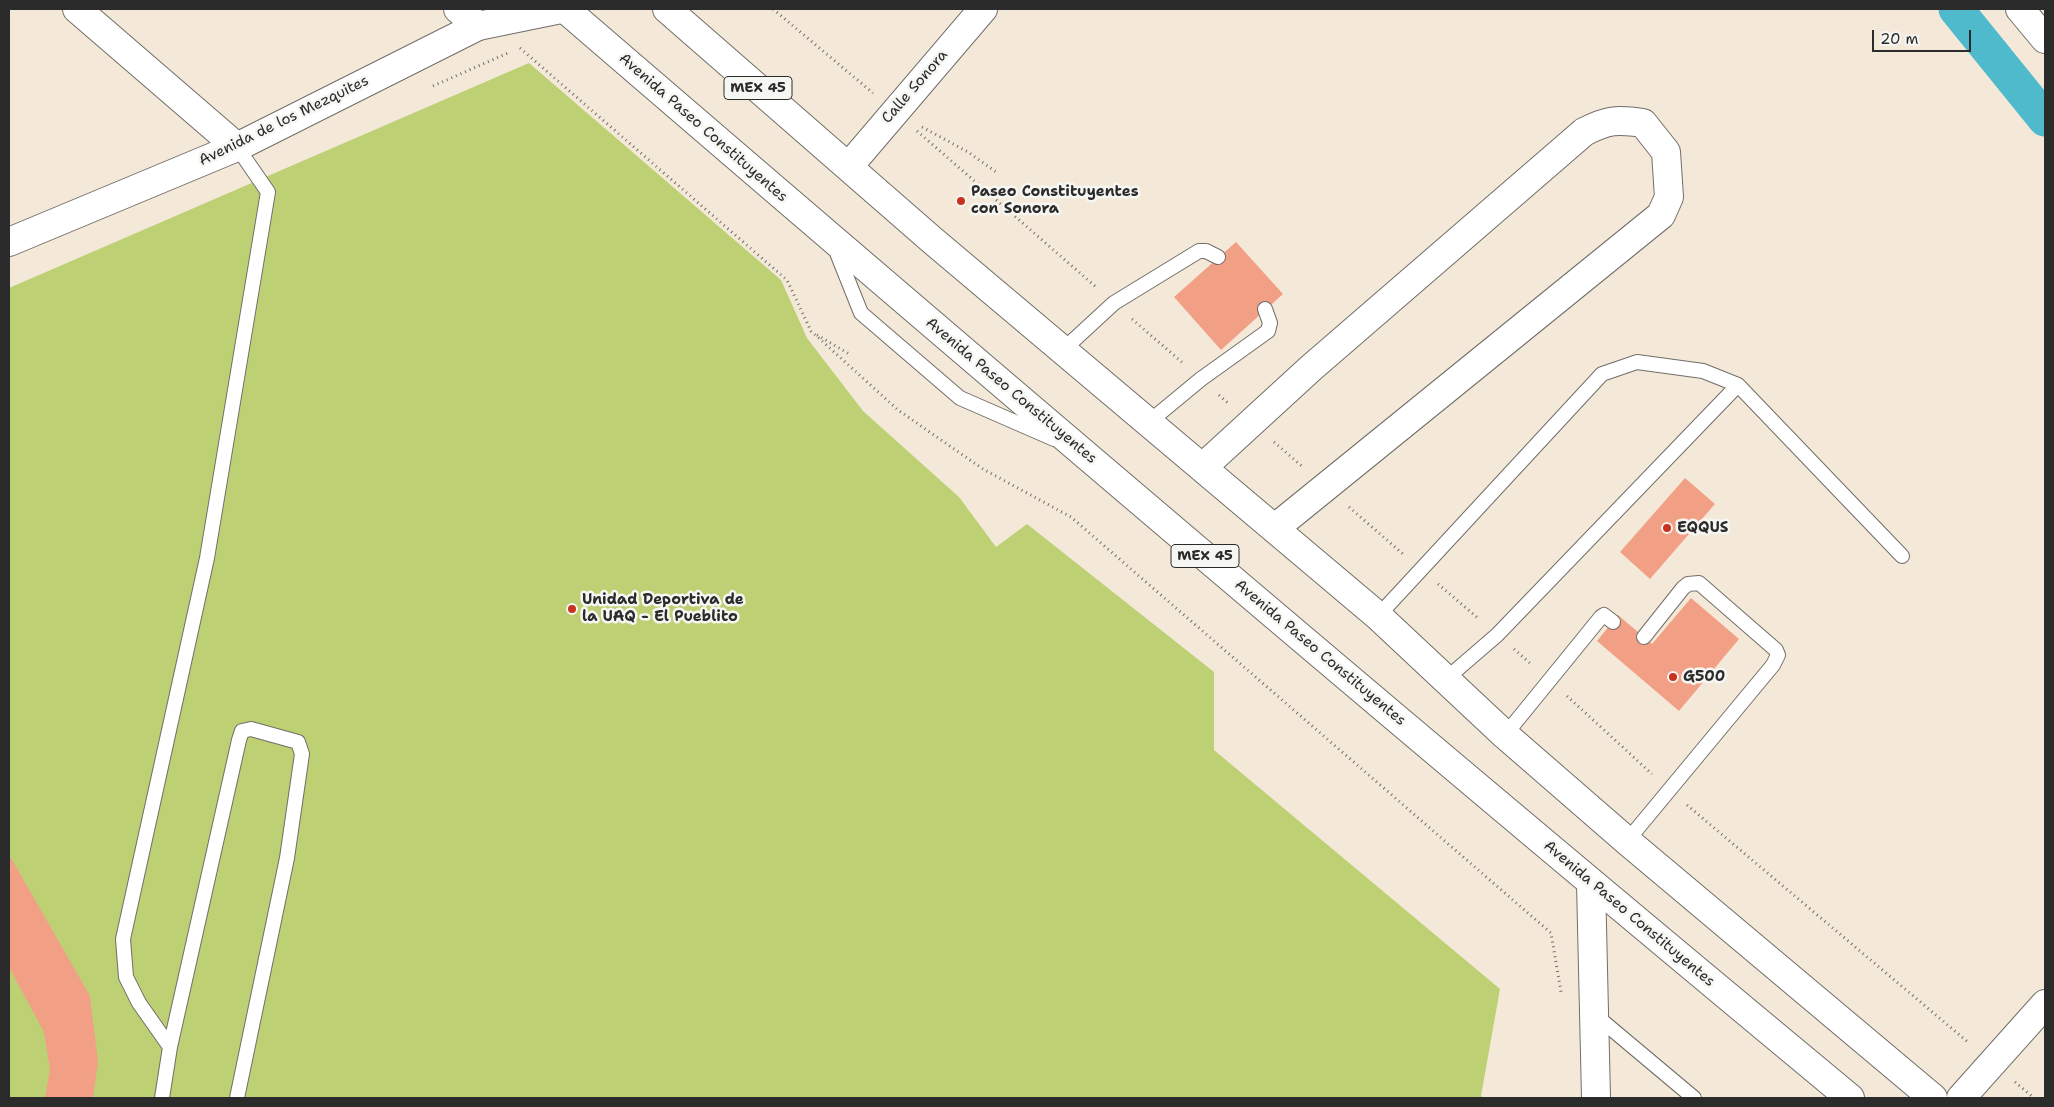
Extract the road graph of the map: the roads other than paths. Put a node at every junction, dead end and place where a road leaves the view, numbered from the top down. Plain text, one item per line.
1 (77, 9) edge
2 (458, 9) edge
3 (563, 9) edge
4 (667, 9) edge
5 (983, 9) edge
6 (2020, 9) edge
7 (478, 26) junction
8 (2045, 39) edge
9 (237, 147) junction
10 (849, 166) junction
11 (831, 238) junction
12 (9, 242) edge
13 (1218, 256) dead end
14 (1265, 309) dead end
15 (1063, 350) junction
16 (1738, 386) junction
17 (1149, 422) junction
18 (1082, 452) junction
19 (1203, 467) junction
20 (1275, 528) junction
21 (1902, 556) dead end
22 (1378, 616) junction
23 (1613, 622) dead end
24 (1644, 637) dead end
25 (1446, 679) junction
26 (1505, 735) junction
27 (1627, 841) junction
28 (1591, 884) junction
29 (2045, 1004) edge
30 (1594, 1014) junction
31 (170, 1047) junction
32 (162, 1098) edge
33 (238, 1098) edge
34 (1596, 1098) edge
35 (1694, 1098) edge
36 (1850, 1098) edge
37 (1933, 1098) edge
38 (1961, 1098) edge

1 - 9 main road
2 - 7 main road
3 - 7 main road, Avenida de los Mezquites
3 - 11 main road, Avenida Paseo Constituyentes / MEX 45
4 - 10 main road, MEX 45
5 - 10 main road, Calle Sonora
6 - 8 main road
7 - 9 main road, Avenida de los Mezquites
9 - 12 main road, Avenida de los Mezquites
9 - 31 lane
10 - 15 main road, MEX 45
11 - 18 main road, Avenida Paseo Constituyentes / MEX 45
11 - 18 lane
13 - 15 lane
14 - 17 lane
15 - 17 main road, MEX 45
16 - 21 lane
16 - 22 lane
16 - 25 lane
17 - 19 main road, MEX 45
18 - 28 main road, Avenida Paseo Constituyentes / MEX 45
19 - 20 main road, MEX 45
19 - 20 main road
20 - 22 main road, MEX 45
22 - 25 main road, MEX 45
23 - 26 lane
24 - 27 lane
25 - 26 main road, MEX 45
26 - 27 main road, MEX 45
27 - 37 main road, MEX 45
28 - 30 main road
28 - 36 main road, Avenida Paseo Constituyentes / MEX 45
29 - 38 main road
30 - 34 main road
30 - 35 lane
31 - 32 lane
31 - 33 lane

